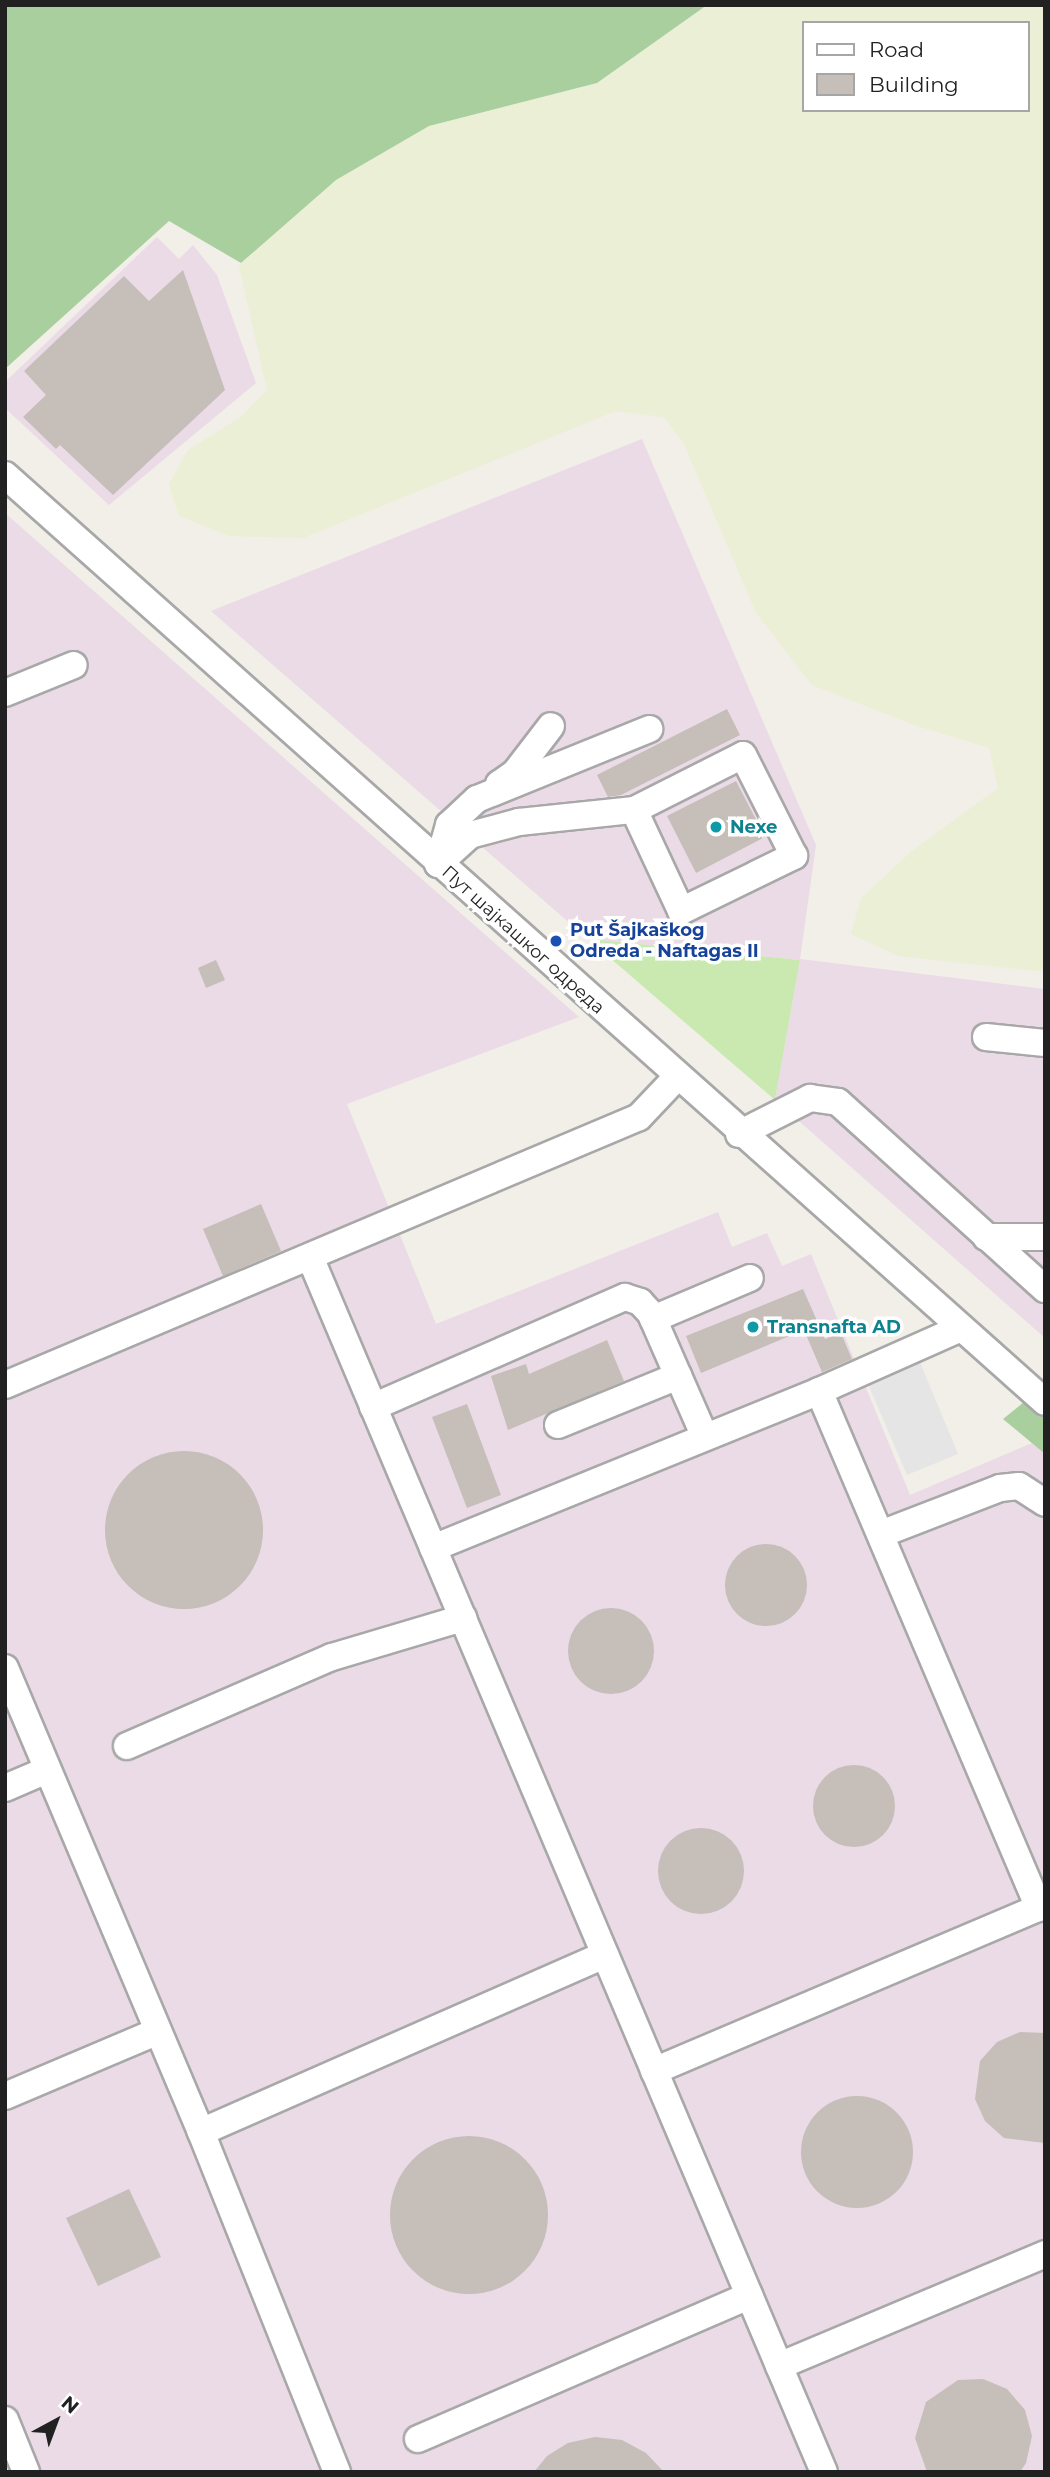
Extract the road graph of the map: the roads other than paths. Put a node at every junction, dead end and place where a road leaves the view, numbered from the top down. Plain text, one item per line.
1 (5, 474) edge
2 (74, 665) dead end
3 (5, 693) edge
4 (551, 726) dead end
5 (649, 729) dead end
6 (477, 799) junction
7 (634, 810) junction
8 (439, 864) junction
9 (986, 1037) dead end
10 (1045, 1043) edge
11 (676, 1077) junction
12 (739, 1134) junction
13 (1038, 1236) edge
14 (986, 1237) junction
15 (310, 1257) junction
16 (1019, 1266) junction
17 (750, 1278) dead end
18 (1045, 1289) edge
19 (653, 1319) junction
20 (961, 1328) junction
21 (678, 1376) junction
22 (5, 1385) edge
23 (819, 1391) junction
24 (1045, 1402) edge
25 (373, 1407) junction
26 (558, 1425) dead end
27 (705, 1437) junction
28 (1045, 1503) edge
29 (881, 1534) junction
30 (433, 1548) junction
31 (463, 1618) junction
32 (5, 1668) edge
33 (127, 1746) dead end
34 (47, 1770) junction
35 (5, 1788) edge
36 (1042, 1906) edge
37 (606, 1955) junction
38 (156, 2032) junction
39 (654, 2071) junction
40 (5, 2096) edge
41 (201, 2132) junction
42 (1045, 2254) edge
43 (749, 2296) junction
44 (779, 2366) junction
45 (5, 2420) edge
46 (418, 2440) dead end
47 (26, 2472) edge
48 (337, 2472) edge
49 (824, 2472) edge

1 - 8 street, Пут шајкашког одреда
2 - 3 street
4 - 6 street
5 - 6 street
6 - 8 street
7 - 7 street
7 - 8 street
8 - 11 street, Пут шајкашког одреда
9 - 10 street
11 - 12 street, Пут шајкашког одреда
11 - 15 street
12 - 14 street
12 - 20 street, Пут шајкашког одреда
13 - 14 street
13 - 16 street
14 - 16 street
15 - 22 street
15 - 25 street
16 - 18 street
17 - 19 street
19 - 21 street
19 - 25 street
20 - 23 street
20 - 24 street, Пут шајкашког одреда
21 - 26 street
21 - 27 street
23 - 27 street
23 - 29 street
25 - 30 street
27 - 30 street
28 - 29 street
29 - 36 street
30 - 31 street
31 - 33 street
31 - 37 street
32 - 34 street
34 - 35 street
34 - 38 street
36 - 39 street
37 - 39 street
37 - 41 street
38 - 40 street
38 - 41 street
39 - 43 street
41 - 48 street
42 - 44 street
43 - 44 street
43 - 46 street
44 - 49 street
45 - 47 street

